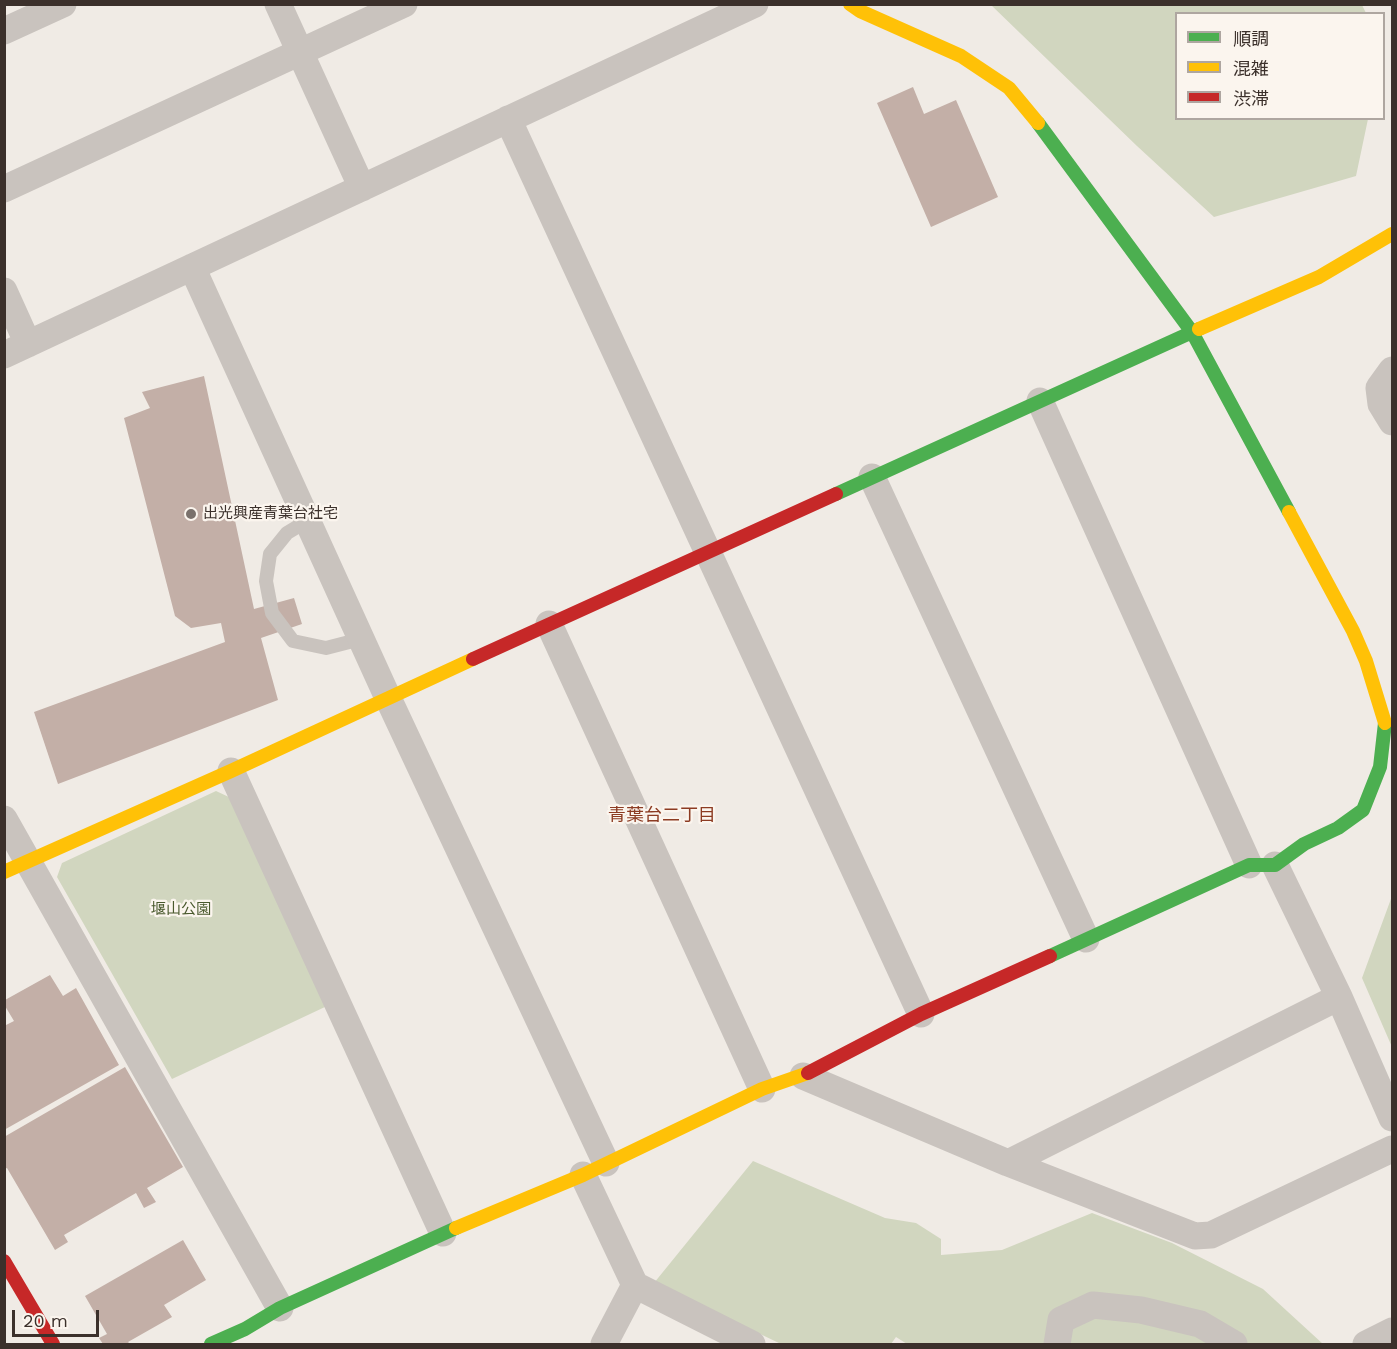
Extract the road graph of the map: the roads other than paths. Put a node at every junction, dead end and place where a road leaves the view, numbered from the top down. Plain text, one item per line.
1 (63, 4) edge
2 (278, 4) edge
3 (404, 4) edge
4 (754, 4) edge
5 (850, 4) edge
6 (4, 31) edge
7 (300, 53) junction
8 (508, 119) junction
9 (362, 188) junction
10 (4, 189) edge
11 (1392, 234) edge
12 (192, 267) junction
13 (4, 291) edge
14 (1192, 332) junction
15 (16, 349) edge
16 (1392, 370) edge
17 (1040, 401) junction
18 (1392, 422) edge
19 (872, 477) junction
20 (307, 521) junction
21 (708, 552) junction
22 (549, 624) junction
23 (361, 639) junction
24 (388, 698) junction
25 (231, 771) junction
26 (4, 819) edge
27 (1262, 865) junction
28 (16, 867) edge
29 (1086, 939) junction
30 (1339, 997) junction
31 (921, 1014) junction
32 (803, 1076) junction
33 (762, 1089) junction
34 (1392, 1118) edge
35 (1392, 1149) edge
36 (1008, 1163) junction
37 (595, 1169) junction
38 (443, 1233) junction
39 (4, 1262) edge
40 (635, 1286) junction
41 (280, 1308) junction
42 (1392, 1331) edge
43 (249, 1336) edge
44 (53, 1344) edge
45 (211, 1344) edge
46 (588, 1344) edge
47 (595, 1344) edge
48 (604, 1344) edge
49 (753, 1344) edge
50 (1057, 1344) edge
51 (1234, 1344) edge
52 (1366, 1344) edge

1 - 6 street
2 - 7 street
3 - 7 street
4 - 8 street
5 - 14 street
7 - 9 street
7 - 10 street
8 - 9 street
8 - 21 street
9 - 12 street
11 - 14 street
12 - 15 street
12 - 20 street
13 - 15 street
14 - 17 street
14 - 27 street
16 - 18 street
17 - 19 street
17 - 27 street
19 - 21 street
19 - 29 street
20 - 23 street
20 - 23 lane
21 - 22 street
21 - 31 street
22 - 24 street
22 - 33 street
23 - 24 street
24 - 25 street
24 - 37 street
25 - 28 street
25 - 38 street
26 - 28 street
27 - 29 street
27 - 30 street
28 - 41 street
29 - 31 street
30 - 34 street
30 - 36 street
31 - 32 street
32 - 33 street
32 - 36 street
33 - 37 street
35 - 36 street
37 - 38 street
37 - 40 street
38 - 41 street
39 - 44 street
40 - 48 street
40 - 49 street
41 - 43 street
42 - 52 street
43 - 45 street
46 - 47 street
50 - 51 street

